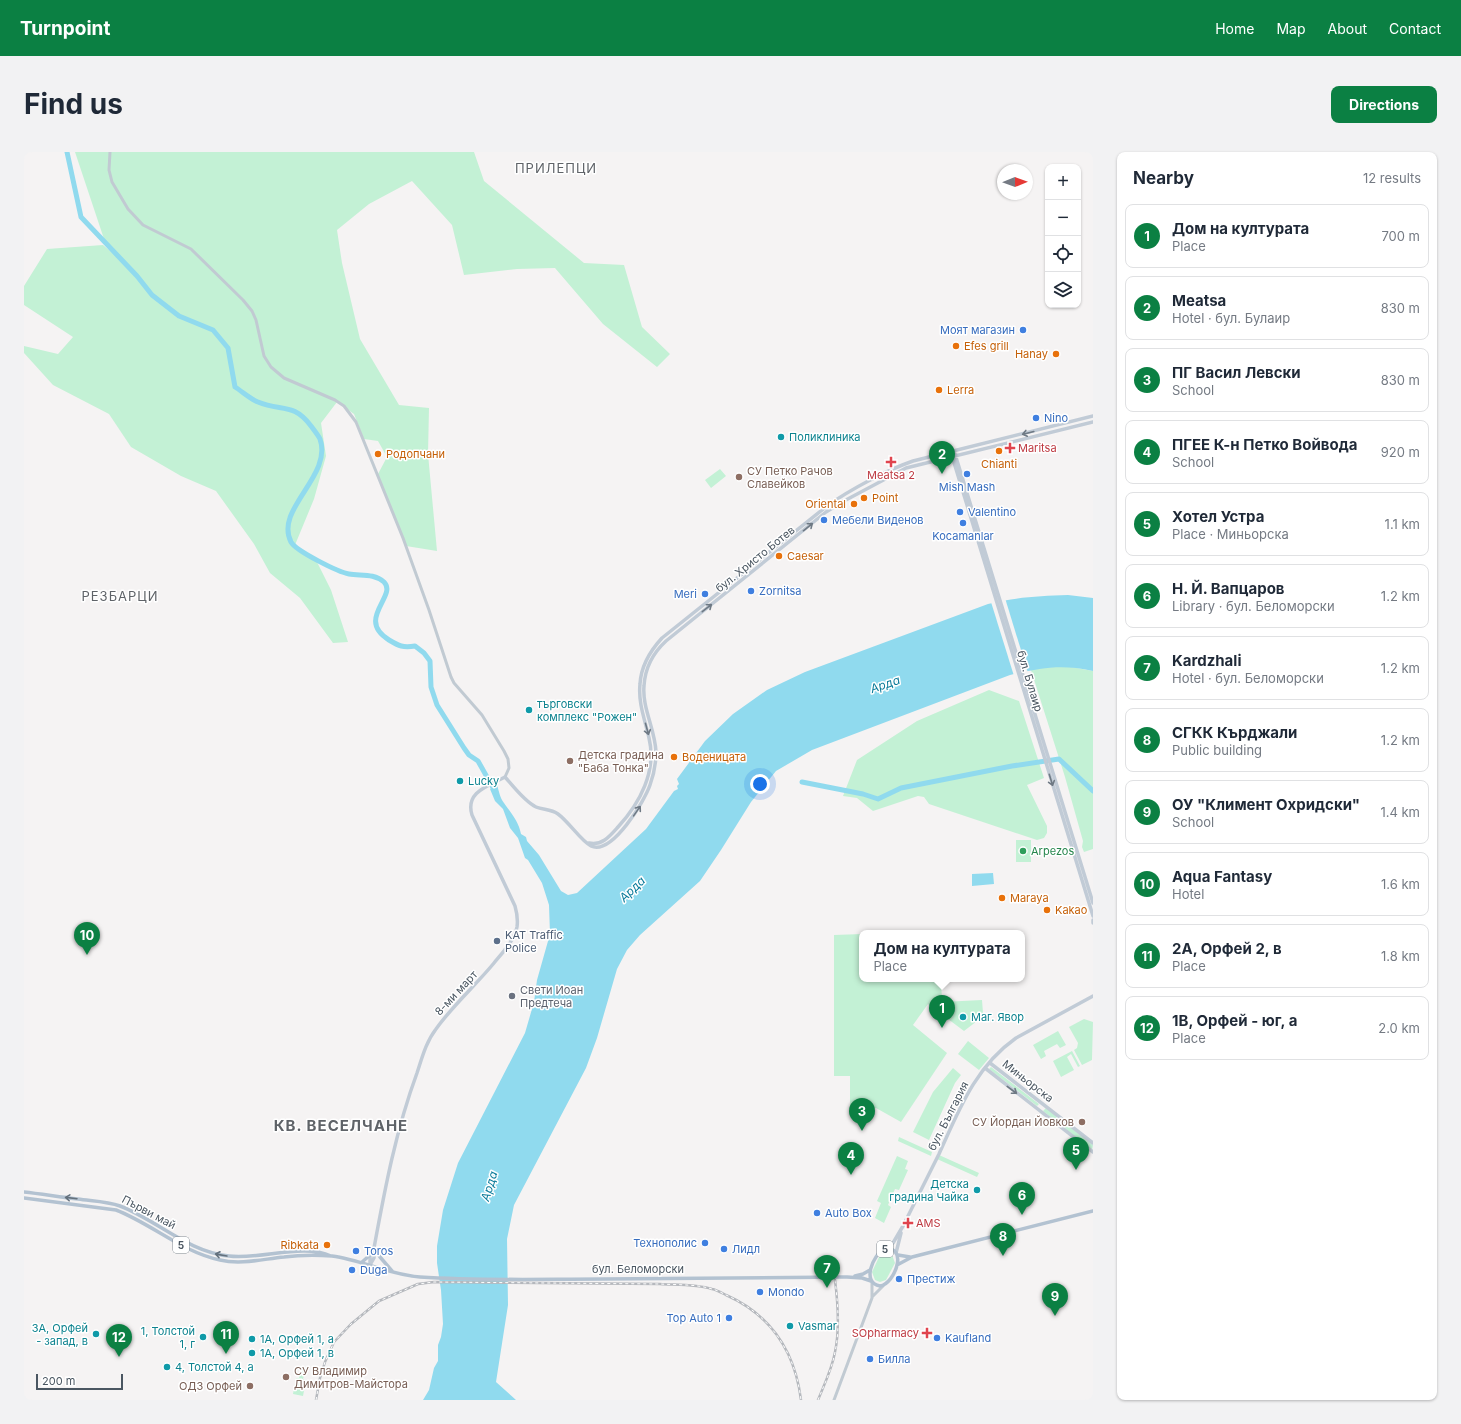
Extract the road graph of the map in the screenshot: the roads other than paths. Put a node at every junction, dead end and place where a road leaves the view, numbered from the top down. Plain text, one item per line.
1 (110, 152) edge
2 (1093, 416) edge
3 (1093, 422) edge
4 (952, 452) junction
5 (954, 457) junction
6 (984, 555) junction
7 (505, 777) junction
8 (588, 843) junction
9 (1093, 903) edge
10 (1093, 916) edge
11 (1093, 920) edge
12 (1093, 923) edge
13 (1093, 996) edge
14 (990, 1063) junction
15 (986, 1068) junction
16 (1093, 1143) edge
17 (1093, 1152) edge
18 (24, 1192) edge
19 (24, 1198) edge
20 (1093, 1211) edge
21 (903, 1226) junction
22 (374, 1248) junction
23 (887, 1248) junction
24 (370, 1254) junction
25 (897, 1254) junction
26 (332, 1256) junction
27 (912, 1257) junction
28 (361, 1263) junction
29 (370, 1265) junction
30 (897, 1266) junction
31 (870, 1270) junction
32 (393, 1272) junction
33 (430, 1277) joint
34 (847, 1277) junction
35 (872, 1281) junction
36 (883, 1286) junction
37 (872, 1298) junction
38 (834, 1400) edge

1 - 7 street
2 -> 4 main road, бул. Христо Ботев
3 - 5 main road, бул. Христо Ботев
4 - 5 main road, бул. Булаир
4 -> 8 main road, бул. Христо Ботев
5 - 6 main road, бул. Булаир
8 -> 5 main road, бул. Христо Ботев
6 - 9 main road, бул. Булаир
6 -> 10 main road, бул. Булаир
7 - 8 main road
7 - 22 main road, 8-ми март
11 - 12 main road
13 - 14 main road, бул. България
14 - 15 main road, бул. България
14 - 16 main road, Миньорска
15 -> 17 main road, Миньорска
15 - 21 main road, бул. България
26 -> 18 main road, Първи май / 5
19 - 26 main road, Първи май / 5
20 - 27 main road, 5
21 - 23 main road, бул. България
21 - 25 main road, бул. България
22 - 24 main road
22 - 29 main road, 8-ми март
22 - 32 main road
23 - 25 main road, 5
23 - 31 main road, 5
24 - 28 main road
24 - 29 main road
25 - 27 main road, 5
25 - 30 main road, 5
26 - 28 main road, Първи май / 5
27 - 30 main road, 5
28 - 29 main road, Първи май / 5
29 - 32 main road, Първи май / 5
30 - 36 main road, 5
31 - 34 main road, бул. Беломорски / 5
31 - 35 main road, 5
32 - 33 main road, Първи май / 5
33 - 34 main road, бул. Беломорски / 5
34 - 35 main road, бул. Беломорски / 5
35 - 36 main road, 5
35 - 37 street
36 - 37 street
37 - 38 street

